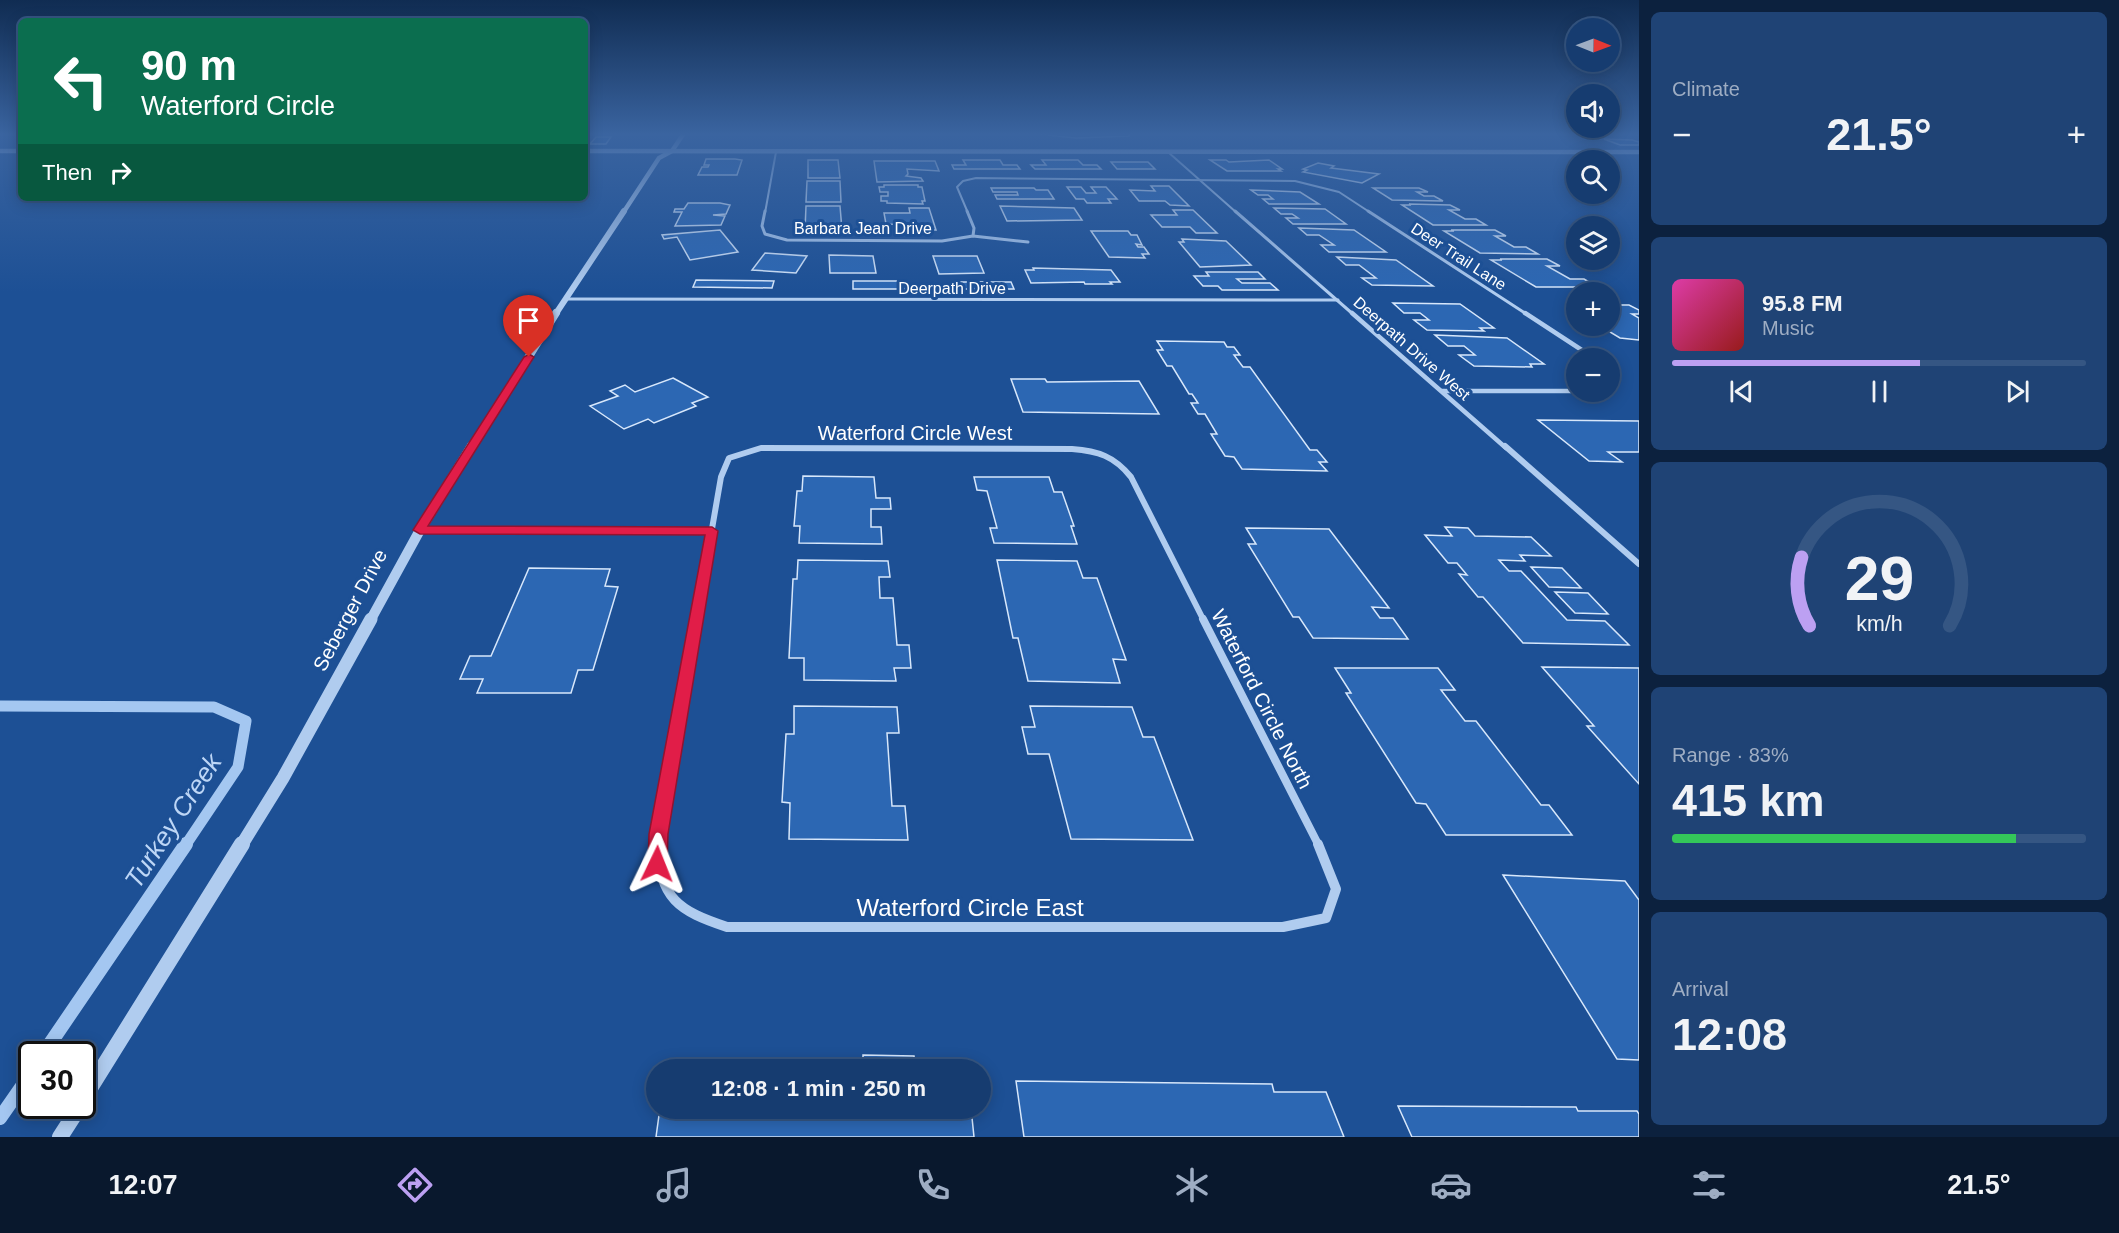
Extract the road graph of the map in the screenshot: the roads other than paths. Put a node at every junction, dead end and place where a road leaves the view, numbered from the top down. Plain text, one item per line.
1 (640, 186) edge
2 (770, 186) edge
3 (958, 186) edge
4 (1208, 186) edge
5 (1324, 186) edge
6 (974, 236) junction
7 (1028, 242) dead end
8 (565, 299) junction
9 (1338, 300) junction
10 (1579, 348) edge
11 (1441, 391) junction
12 (1566, 391) edge
13 (1119, 461) joint
14 (420, 530) junction
15 (712, 531) junction
16 (1639, 564) edge
17 (1283, 927) joint
18 (96, 1079) edge
19 (72, 1119) edge
20 (60, 1137) edge

1 - 8 street, Seberger Drive
2 - 6 street, Barbara Jean Drive
3 - 6 street
4 - 9 street, Deerpath Drive West
5 - 10 street, Deer Trail Lane
6 - 7 street, Barbara Jean Drive
8 - 9 street, Deerpath Drive
8 - 14 street, Seberger Drive
9 - 11 street, Deerpath Drive West
11 - 12 street
11 - 16 street, Deerpath Drive West
13 - 15 street, Waterford Circle West
13 - 17 street, Waterford Circle North
14 - 15 street
14 - 18 street, Seberger Drive
15 - 17 street, Waterford Circle East
19 - 20 street

